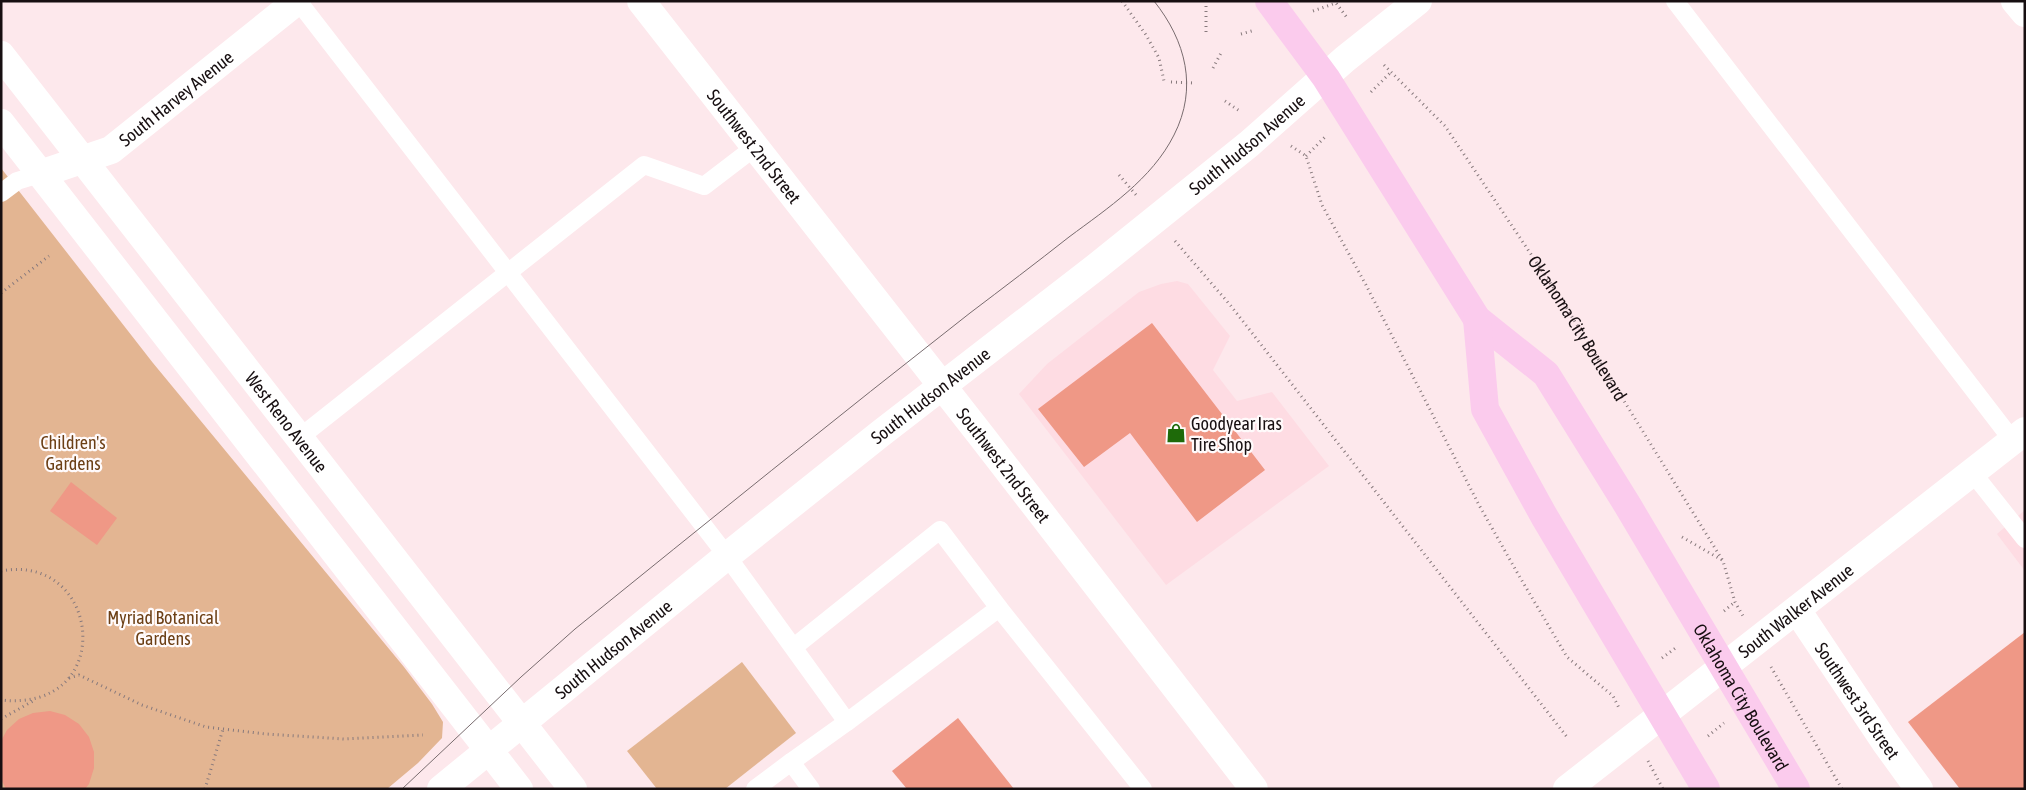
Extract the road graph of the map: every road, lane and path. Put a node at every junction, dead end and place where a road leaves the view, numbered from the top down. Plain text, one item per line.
1 (298, 1) edge
2 (640, 1) edge
3 (1122, 1) edge
4 (1206, 1) edge
5 (1269, 1) edge
6 (1418, 1) edge
7 (1675, 1) edge
8 (2015, 1) edge
9 (2025, 13) edge
10 (1206, 32) dead end
11 (1221, 53) dead end
12 (1, 55) edge
13 (1213, 68) dead end
14 (1390, 73) dead end
15 (1326, 78) junction
16 (1164, 81) dead end
17 (1171, 82) dead end
18 (1194, 83) dead end
19 (1, 123) edge
20 (755, 147) junction
21 (1306, 156) dead end
22 (83, 159) junction
23 (40, 174) junction
24 (1, 193) edge
25 (1182, 248) dead end
26 (49, 256) dead end
27 (508, 272) junction
28 (1, 293) edge
29 (1477, 319) junction
30 (942, 386) junction
31 (2019, 436) edge
32 (299, 438) junction
33 (1972, 472) junction
34 (1680, 536) dead end
35 (2025, 539) edge
36 (727, 556) junction
37 (1723, 561) junction
38 (1, 571) edge
39 (999, 608) junction
40 (1798, 610) junction
41 (1701, 628) junction
42 (794, 647) junction
43 (1723, 667) junction
44 (1638, 676) junction
45 (69, 678) junction
46 (1, 700) edge
47 (36, 700) junction
48 (1745, 704) junction
49 (1662, 714) junction
50 (1, 718) edge
51 (847, 722) junction
52 (521, 724) junction
53 (223, 729) junction
54 (423, 735) dead end
55 (1567, 736) dead end
56 (489, 750) junction
57 (1686, 755) junction
58 (792, 762) junction
59 (205, 789) edge
60 (441, 789) edge
61 (519, 789) edge
62 (573, 789) edge
63 (755, 789) edge
64 (811, 789) edge
65 (1142, 789) edge
66 (1254, 789) edge
67 (1567, 789) edge
68 (1663, 789) edge
69 (1706, 789) edge
70 (1796, 789) edge
71 (1842, 789) edge
72 (1919, 789) edge

1 - 22 main road, South Harvey Avenue
1 - 27 lane
2 - 20 main road, Southwest 2nd Street
3 - 16 path
4 - 10 path
5 - 15 main road, Oklahoma City Boulevard
6 - 15 main road, South Hudson Avenue
7 - 31 lane
8 - 9 main road
11 - 13 path
12 - 22 main road, West Reno Avenue
14 - 37 path, Oklahoma City Boulevard
15 - 29 main road, Oklahoma City Boulevard
15 - 30 main road, South Hudson Avenue
17 - 18 path
19 - 23 main road
20 - 27 lane
20 - 30 main road, Southwest 2nd Street
21 - 44 path
22 - 23 main road, South Harvey Avenue
22 - 32 main road, West Reno Avenue
23 - 24 lane
23 - 56 main road
25 - 55 path
26 - 28 path
27 - 32 lane
27 - 36 lane
29 - 41 main road, Oklahoma City Boulevard
29 - 44 main road, Oklahoma City Boulevard
30 - 36 main road, South Hudson Avenue
30 - 66 main road, Southwest 2nd Street
31 - 33 main road, South Walker Avenue
32 - 52 main road, West Reno Avenue
33 - 35 lane
33 - 40 main road, South Walker Avenue
34 - 37 path
36 - 42 lane
36 - 52 main road, South Hudson Avenue
37 - 41 path, Oklahoma City Boulevard
38 - 45 path
39 - 42 lane
39 - 51 lane
39 - 65 lane
40 - 43 main road, South Walker Avenue
40 - 72 main road, Southwest 3rd Street
41 - 43 main road, Oklahoma City Boulevard
41 - 44 path
42 - 51 lane
43 - 48 main road, Oklahoma City Boulevard
43 - 49 main road, South Walker Avenue
44 - 49 main road, Oklahoma City Boulevard
45 - 47 path
45 - 53 path
46 - 47 path
47 - 50 path
48 - 57 path
48 - 70 main road, Oklahoma City Boulevard
48 - 71 path
49 - 57 main road, Oklahoma City Boulevard
49 - 67 main road, South Walker Avenue
51 - 58 lane
52 - 56 main road, South Hudson Avenue
52 - 62 main road, West Reno Avenue
53 - 54 path
53 - 59 path
56 - 60 main road, South Hudson Avenue
56 - 61 main road
57 - 68 path
57 - 69 main road, Oklahoma City Boulevard
58 - 63 lane
58 - 64 lane

